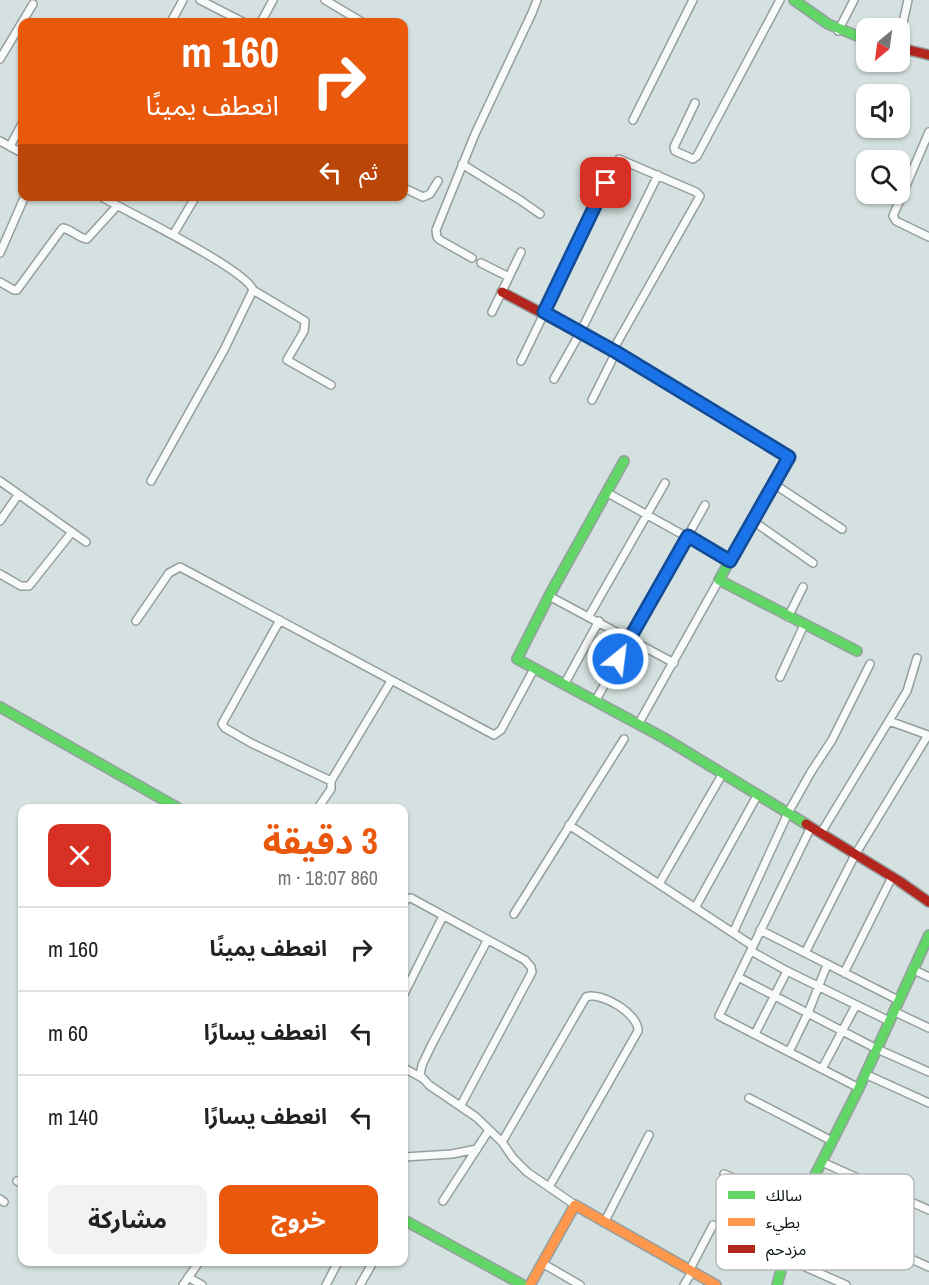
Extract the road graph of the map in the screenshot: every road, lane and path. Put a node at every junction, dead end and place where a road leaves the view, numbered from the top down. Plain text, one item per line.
1 (183, 0) edge
2 (200, 0) edge
3 (273, 0) edge
4 (325, 0) edge
5 (537, 0) edge
6 (693, 0) edge
7 (780, 0) edge
8 (794, 0) edge
9 (854, 0) edge
10 (908, 0) edge
11 (33, 4) dead end
12 (26, 18) edge
13 (173, 18) edge
14 (235, 18) edge
15 (263, 18) edge
16 (355, 18) edge
17 (904, 18) edge
18 (18, 31) edge
19 (838, 31) junction
20 (856, 37) edge
21 (910, 50) edge
22 (929, 55) edge
23 (0, 59) edge
24 (695, 103) dead end
25 (633, 120) dead end
26 (18, 131) edge
27 (929, 132) edge
28 (0, 141) edge
29 (10, 146) junction
30 (18, 151) edge
31 (462, 164) junction
32 (658, 175) junction
33 (438, 181) dead end
34 (408, 190) edge
35 (23, 201) edge
36 (108, 201) edge
37 (193, 201) edge
38 (117, 206) junction
39 (540, 214) dead end
40 (173, 235) junction
41 (929, 237) edge
42 (521, 252) dead end
43 (0, 253) edge
44 (472, 258) dead end
45 (481, 263) dead end
46 (509, 277) junction
47 (0, 282) edge
48 (253, 290) junction
49 (502, 292) junction
50 (492, 312) dead end
51 (544, 312) junction
52 (580, 333) junction
53 (614, 351) junction
54 (520, 361) dead end
55 (554, 379) dead end
56 (332, 385) dead end
57 (592, 399) dead end
58 (624, 461) dead end
59 (152, 480) dead end
60 (0, 481) edge
61 (664, 483) dead end
62 (774, 484) junction
63 (606, 492) junction
64 (18, 495) junction
65 (705, 505) dead end
66 (647, 513) junction
67 (0, 521) edge
68 (753, 521) junction
69 (842, 529) dead end
70 (72, 532) junction
71 (688, 536) junction
72 (86, 542) dead end
73 (730, 561) junction
74 (813, 563) dead end
75 (0, 574) edge
76 (719, 580) junction
77 (803, 587) dead end
78 (549, 596) junction
79 (589, 616) junction
80 (788, 617) junction
81 (280, 620) junction
82 (136, 621) dead end
83 (599, 621) junction
84 (804, 625) junction
85 (629, 638) junction
86 (857, 651) dead end
87 (917, 658) dead end
88 (674, 663) junction
89 (870, 664) dead end
90 (534, 669) junction
91 (780, 677) dead end
92 (391, 681) junction
93 (565, 683) junction
94 (596, 700) junction
95 (0, 707) edge
96 (889, 721) junction
97 (639, 723) junction
98 (928, 735) edge
99 (624, 739) dead end
100 (723, 773) junction
101 (331, 781) junction
102 (758, 794) junction
103 (171, 804) edge
104 (321, 804) edge
105 (788, 813) junction
106 (569, 825) junction
107 (811, 827) junction
108 (821, 833) junction
109 (855, 855) junction
110 (892, 877) junction
111 (659, 884) junction
112 (408, 898) edge
113 (929, 902) edge
114 (695, 908) junction
115 (514, 914) dead end
116 (444, 916) junction
117 (760, 930) junction
118 (733, 933) junction
119 (929, 935) edge
120 (487, 941) junction
121 (752, 948) junction
122 (805, 953) junction
123 (827, 965) junction
124 (912, 969) junction
125 (787, 971) junction
126 (844, 973) junction
127 (738, 977) junction
128 (929, 977) edge
129 (408, 986) edge
130 (818, 987) junction
131 (774, 995) junction
132 (898, 1000) junction
133 (855, 1005) junction
134 (893, 1011) junction
135 (808, 1012) junction
136 (889, 1021) junction
137 (929, 1028) edge
138 (843, 1031) junction
139 (755, 1034) junction
140 (877, 1049) junction
141 (789, 1052) junction
142 (822, 1069) junction
143 (408, 1070) edge
144 (929, 1072) edge
145 (866, 1074) junction
146 (422, 1078) junction
147 (859, 1088) junction
148 (749, 1098) dead end
149 (929, 1103) edge
150 (461, 1105) junction
151 (489, 1130) junction
152 (649, 1135) dead end
153 (832, 1141) junction
154 (502, 1142) junction
155 (477, 1149) junction
156 (408, 1156) edge
157 (822, 1162) junction
158 (816, 1174) edge
159 (849, 1174) edge
160 (549, 1187) junction
161 (443, 1202) dead end
162 (914, 1203) edge
163 (574, 1205) junction
164 (929, 1210) edge
165 (408, 1222) edge
166 (604, 1222) junction
167 (713, 1225) dead end
168 (914, 1260) edge
169 (542, 1263) junction
170 (196, 1266) edge
171 (336, 1266) edge
172 (371, 1266) edge
173 (929, 1267) edge
174 (781, 1270) edge
175 (812, 1270) edge
176 (691, 1271) junction
177 (188, 1277) junction
178 (183, 1285) edge
179 (202, 1285) edge
180 (326, 1285) edge
181 (360, 1285) edge
182 (523, 1285) edge
183 (530, 1285) edge
184 (580, 1285) edge
185 (684, 1285) edge
186 (716, 1285) edge
187 (777, 1285) edge
188 (846, 1285) edge

1 - 13 street
2 - 14 street
3 - 15 street
4 - 16 street
5 - 31 street
6 - 25 street
7 - 24 street
8 - 19 street
9 - 19 street
10 - 17 street
11 - 12 street
18 - 23 street
19 - 20 street
21 - 22 street
26 - 29 street
27 - 41 street
28 - 29 street
29 - 30 street
31 - 39 street
31 - 44 street
32 - 51 street
32 - 52 street
32 - 53 street
33 - 34 street
35 - 43 street
36 - 38 street
37 - 40 street
38 - 40 street
38 - 47 street
40 - 48 street
42 - 46 street
45 - 46 street
46 - 49 street
48 - 56 street
48 - 59 street
49 - 50 street
49 - 51 street
51 - 52 street
51 - 54 street
52 - 53 street
52 - 55 street
53 - 57 street
53 - 62 street
58 - 63 street
60 - 64 street
61 - 66 street
62 - 68 street
62 - 69 street
63 - 66 street
63 - 78 street
64 - 67 street
64 - 70 street
65 - 71 street
66 - 71 street
66 - 79 street
68 - 73 street
68 - 74 street
70 - 72 street
70 - 75 street
71 - 73 street
71 - 85 street
73 - 76 street
76 - 80 street
76 - 88 street
77 - 80 street
78 - 79 street
78 - 90 street
79 - 83 street
80 - 84 street
81 - 82 street
81 - 92 street
81 - 101 street
83 - 85 street
83 - 93 street
84 - 86 street
84 - 91 street
85 - 88 street
85 - 94 street
87 - 96 street
88 - 97 street
89 - 105 street
90 - 92 street
90 - 93 street
92 - 101 street
93 - 94 street
94 - 97 street
95 - 103 street
96 - 98 street
96 - 108 street
97 - 100 street
98 - 109 street
99 - 106 street
100 - 102 street
100 - 111 street
101 - 104 street
102 - 105 street
102 - 114 street
105 - 107 street
105 - 118 street
106 - 111 street
106 - 115 street
107 - 108 street
107 - 117 street
108 - 109 street
109 - 110 street
109 - 122 street
110 - 113 street
110 - 126 street
111 - 114 street
112 - 116 street
114 - 118 street
116 - 120 street
116 - 129 street
117 - 121 street
117 - 122 street
118 - 121 street
119 - 124 street
120 - 146 street
120 - 150 street
121 - 125 street
121 - 127 street
122 - 123 street
123 - 126 street
123 - 130 street
124 - 128 street
124 - 132 street
125 - 130 street
125 - 131 street
126 - 132 street
127 - 131 street
127 - 139 street
130 - 133 street
130 - 135 street
131 - 135 street
131 - 139 street
132 - 134 street
133 - 136 street
133 - 138 street
134 - 136 street
134 - 137 street
135 - 138 street
135 - 141 street
136 - 140 street
138 - 140 street
138 - 142 street
139 - 141 street
140 - 144 street
140 - 145 street
141 - 142 street
142 - 147 street
143 - 146 street
145 - 147 street
145 - 149 street
146 - 150 street
147 - 153 street
148 - 153 street
150 - 151 street
151 - 154 street
151 - 155 street
152 - 166 street
153 - 157 street
154 - 160 street
154 - 160 street
155 - 156 street
155 - 161 street
157 - 158 street
157 - 159 street
160 - 163 street
162 - 164 street
163 - 166 street
163 - 169 street
165 - 182 street
166 - 176 street
167 - 176 street
168 - 173 street
169 - 183 street
169 - 184 street
170 - 177 street
171 - 180 street
172 - 181 street
174 - 187 street
175 - 188 street
176 - 185 street
176 - 186 street
177 - 178 street
177 - 179 street

